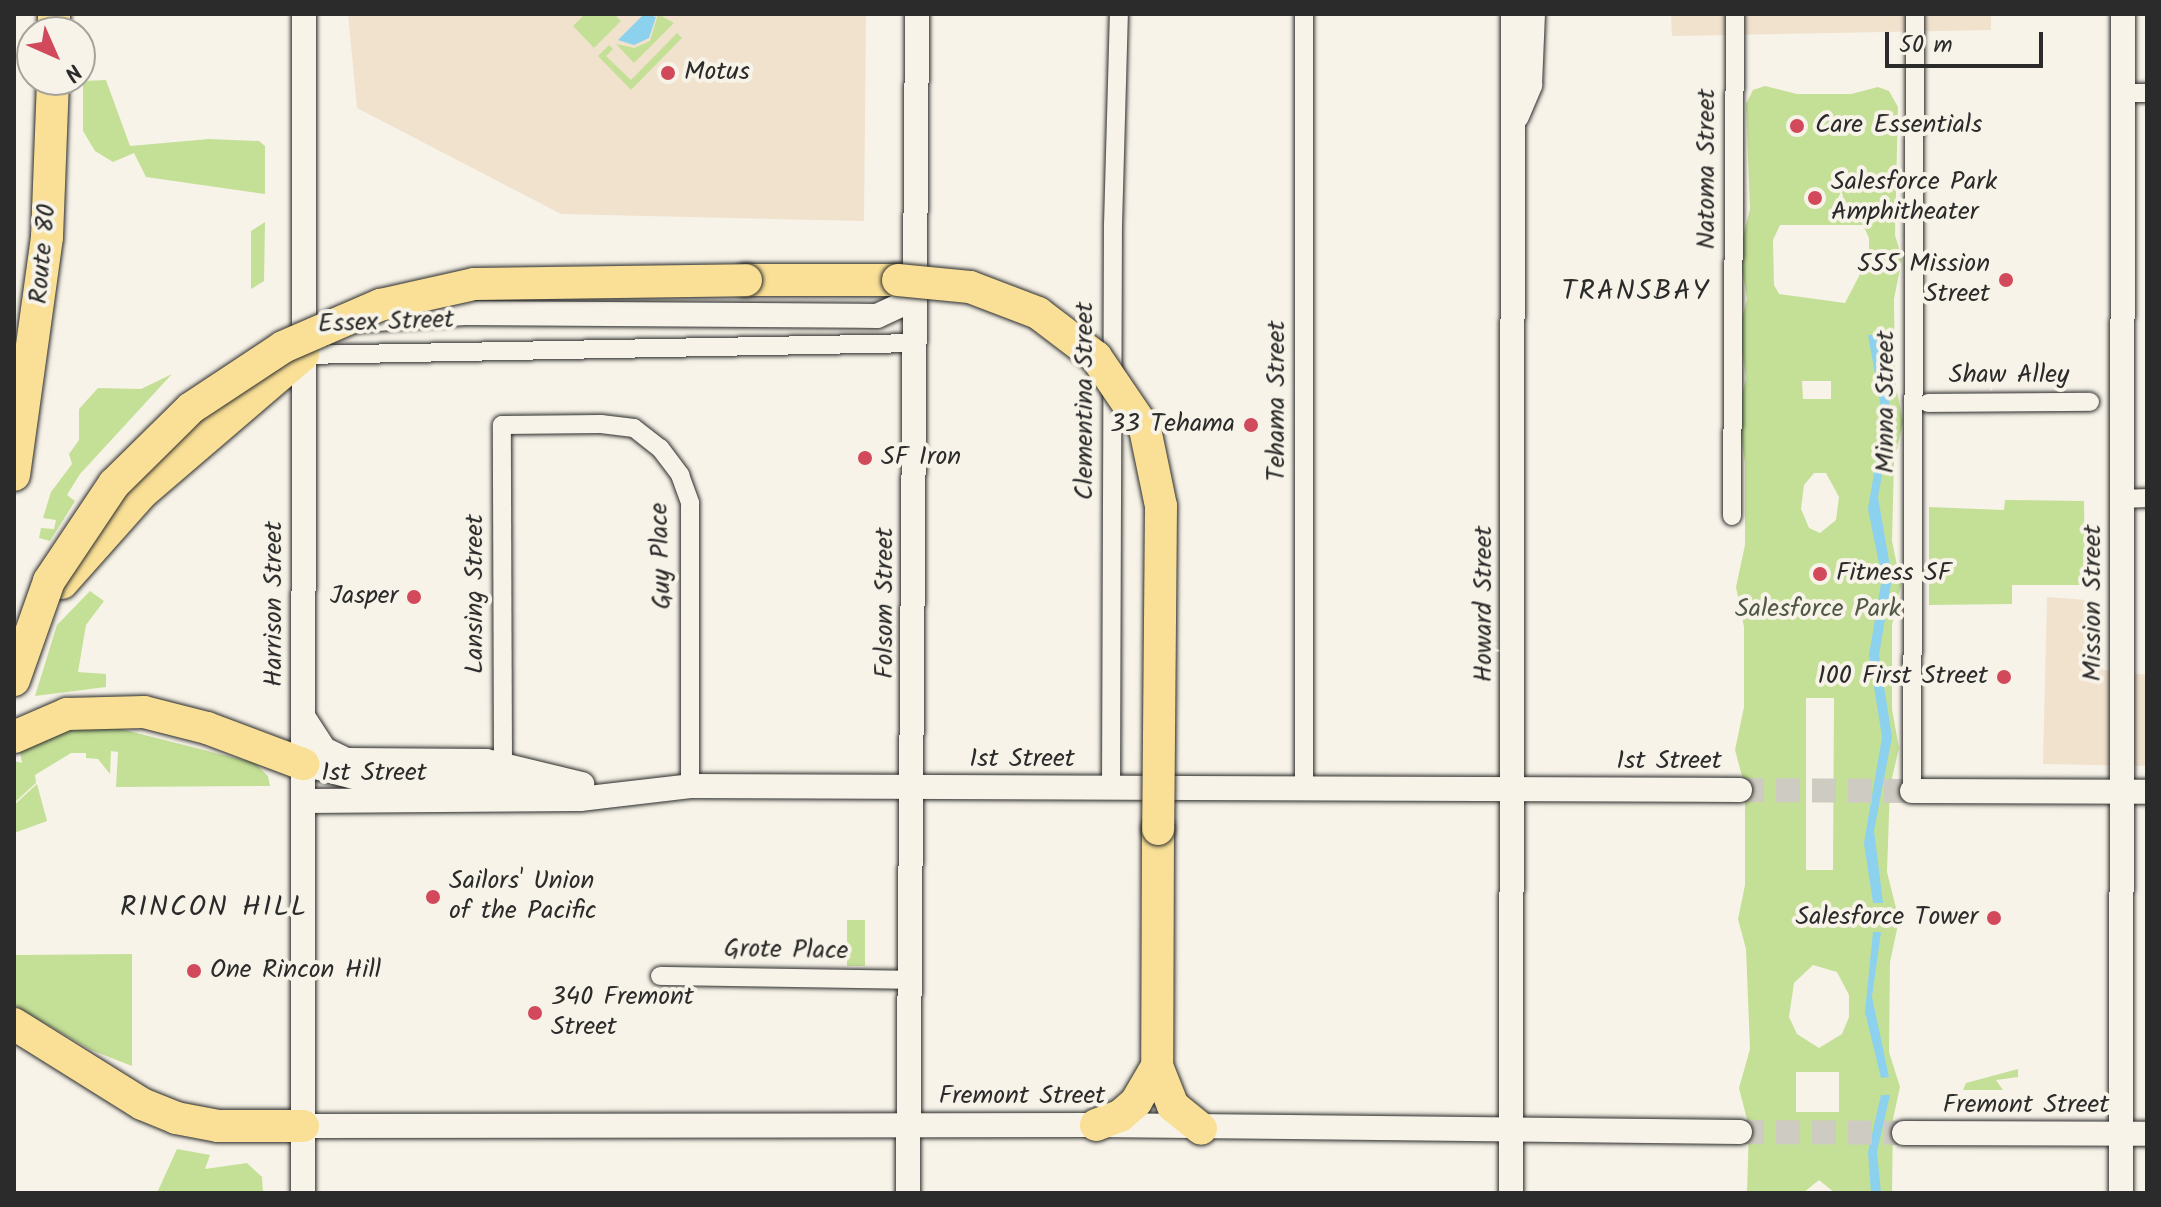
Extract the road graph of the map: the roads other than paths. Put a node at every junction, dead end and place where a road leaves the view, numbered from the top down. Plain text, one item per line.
1 (304, 14) edge
2 (917, 14) edge
3 (1119, 14) edge
4 (1304, 14) edge
5 (1513, 14) edge
6 (1533, 14) edge
7 (1735, 14) edge
8 (1915, 14) edge
9 (2123, 14) edge
10 (2135, 93) edge
11 (52, 96) edge
12 (1513, 125) junction
13 (911, 285) junction
14 (915, 343) junction
15 (303, 355) junction
16 (2090, 402) dead end
17 (1928, 403) dead end
18 (502, 425) joint
19 (14, 475) edge
20 (2147, 498) edge
21 (2122, 499) junction
22 (1732, 516) dead end
23 (14, 656) edge
24 (14, 680) edge
25 (303, 716) junction
26 (14, 737) edge
27 (503, 763) junction
28 (303, 764) junction
29 (582, 784) junction
30 (690, 786) junction
31 (913, 787) junction
32 (1111, 788) junction
33 (1304, 789) junction
34 (1513, 790) junction
35 (1740, 790) tunnel mouth
36 (1912, 791) joint
37 (2122, 792) junction
38 (2147, 792) edge
39 (303, 801) junction
40 (660, 976) dead end
41 (912, 980) junction
42 (14, 1024) edge
43 (1157, 1066) junction
44 (910, 1125) junction
45 (1096, 1125) junction
46 (303, 1126) junction
47 (1201, 1129) junction
48 (1511, 1131) junction
49 (1740, 1132) tunnel mouth
50 (1904, 1133) tunnel mouth
51 (2121, 1134) junction
52 (2147, 1134) edge
53 (303, 1193) edge
54 (908, 1193) edge
55 (1511, 1193) edge
56 (2121, 1193) edge

1 - 15 main road, Harrison Street
2 - 13 main road, Folsom Street
3 - 32 street, Clementina Street
4 - 33 street, Tehama Street
5 - 12 main road, Howard Street
6 - 12 main road
7 - 22 street, Natoma Street
8 - 36 street, Minna Street
9 - 10 main road, Mission Street
10 - 21 main road, Mission Street
11 - 19 highway, Route 80
12 - 34 main road, Howard Street
13 - 14 main road, Folsom Street
13 - 15 main road, Essex Street
14 - 15 street, Essex Street
14 - 31 main road, Folsom Street
15 - 23 highway
15 - 25 main road, Harrison Street
16 - 17 street, Shaw Alley
18 - 27 street, Lansing Street
18 - 30 street, Guy Place
20 - 21 street
21 - 37 main road, Mission Street
24 - 43 highway, bridge
25 - 27 main road
25 - 28 main road, Harrison Street
26 - 28 highway
27 - 29 main road
28 - 29 main road
28 - 39 main road, Harrison Street
29 - 30 main road
30 - 31 main road, 1st Street
30 - 39 main road, 1st Street
31 - 32 main road, 1st Street
31 - 41 main road, Folsom Street
32 - 33 main road, 1st Street
33 - 34 main road, 1st Street
34 - 35 main road, 1st Street
34 - 48 main road, Howard Street
36 - 37 main road
37 - 38 main road
37 - 51 main road, Mission Street
39 - 46 main road, Harrison Street
40 - 41 street, Grote Place
41 - 44 main road, Folsom Street
42 - 46 highway
43 - 45 highway
43 - 47 highway
44 - 45 main road, Fremont Street
44 - 46 main road, Fremont Street
44 - 54 main road, Folsom Street
45 - 47 main road, Fremont Street
46 - 53 main road, Harrison Street
47 - 48 main road, Fremont Street
48 - 49 main road, Fremont Street
48 - 55 main road, Howard Street
50 - 51 main road, Fremont Street
51 - 52 main road, Fremont Street
51 - 56 main road, Mission Street

